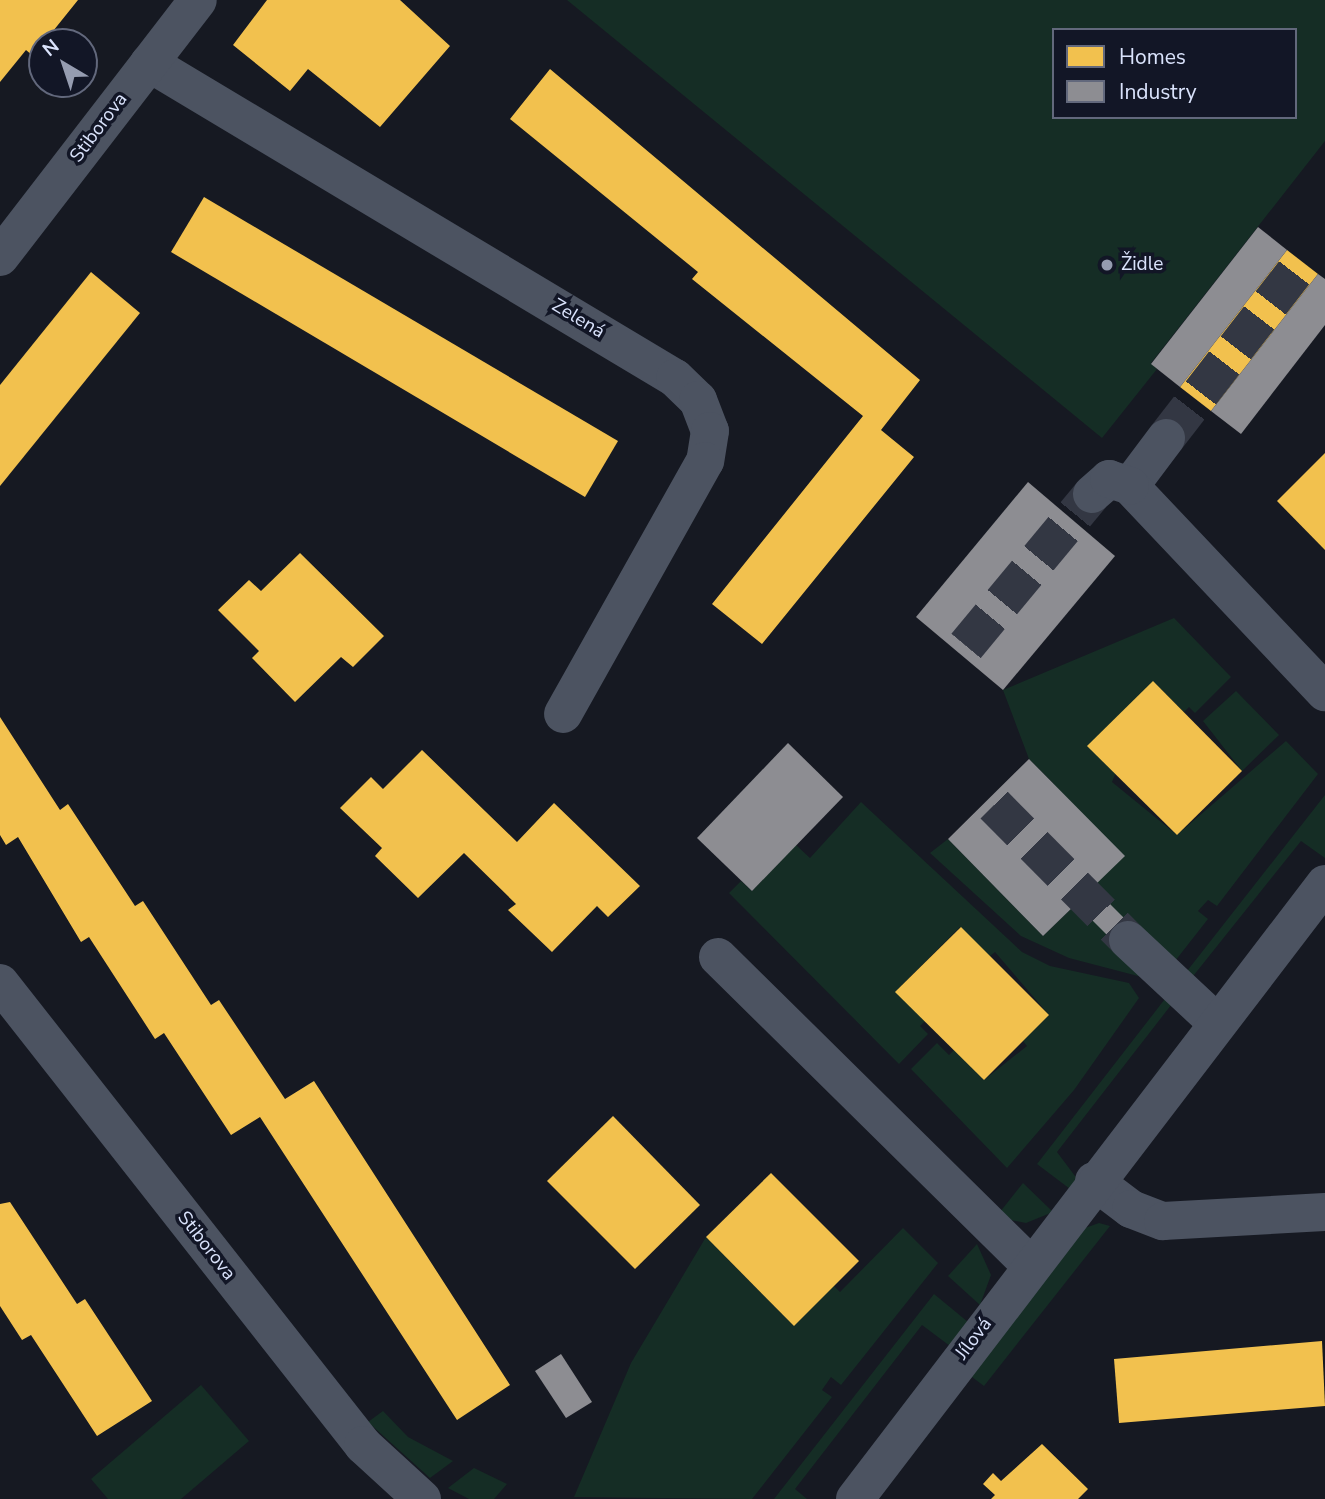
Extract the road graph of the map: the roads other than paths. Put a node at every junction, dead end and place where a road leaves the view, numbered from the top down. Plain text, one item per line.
1 (198, 0) edge
2 (149, 62) junction
3 (0, 257) edge
4 (1166, 438) tunnel mouth
5 (1130, 486) junction
6 (1092, 494) tunnel mouth
7 (1325, 692) edge
8 (563, 714) dead end
9 (1325, 884) edge
10 (1128, 940) tunnel mouth
11 (718, 957) dead end
12 (0, 983) edge
13 (1216, 1022) junction
14 (1094, 1181) junction
15 (1325, 1212) edge
16 (1030, 1265) junction
17 (422, 1499) edge
18 (855, 1499) edge

1 - 2 street, Stiborova
2 - 3 street, Stiborova
2 - 8 street, Zelená
4 - 5 street
5 - 6 street
5 - 7 street
9 - 13 street, Jílová
10 - 13 street
11 - 16 street
12 - 17 street, Stiborova
13 - 14 street, Jílová
14 - 15 street
14 - 16 street, Jílová
16 - 18 street, Jílová

